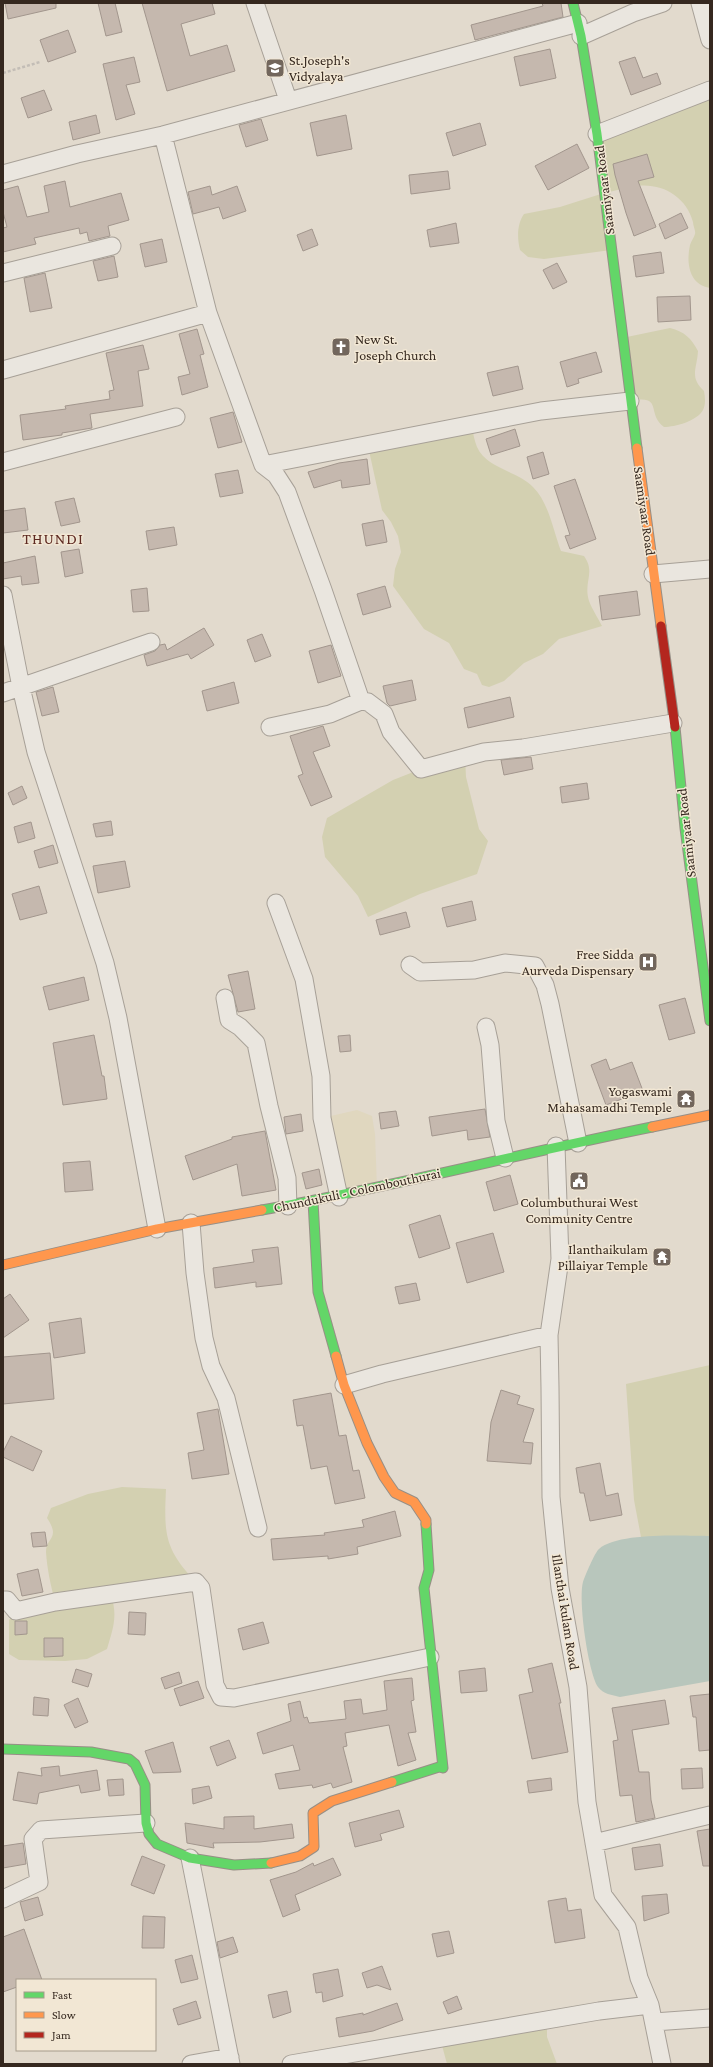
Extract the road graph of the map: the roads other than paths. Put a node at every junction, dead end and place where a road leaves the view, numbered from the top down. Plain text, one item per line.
1 (255, 3) edge
2 (573, 3) edge
3 (663, 3) edge
4 (700, 3) edge
5 (579, 29) junction
6 (710, 40) edge
7 (710, 90) edge
8 (288, 100) junction
9 (597, 134) junction
10 (163, 135) junction
11 (3, 174) edge
12 (112, 246) dead end
13 (3, 273) edge
14 (208, 313) junction
15 (3, 370) edge
16 (630, 401) junction
17 (176, 417) dead end
18 (3, 462) edge
19 (263, 465) junction
20 (710, 569) edge
21 (653, 574) junction
22 (3, 595) edge
23 (151, 642) dead end
24 (21, 687) junction
25 (3, 693) edge
26 (361, 701) junction
27 (673, 723) junction
28 (270, 727) dead end
29 (276, 903) dead end
30 (410, 965) dead end
31 (225, 998) dead end
32 (710, 1021) edge
33 (486, 1028) dead end
34 (710, 1115) edge
35 (578, 1143) junction
36 (556, 1146) junction
37 (505, 1158) junction
38 (339, 1197) junction
39 (313, 1201) junction
40 (288, 1206) junction
41 (191, 1223) junction
42 (157, 1229) junction
43 (3, 1265) edge
44 (550, 1335) junction
45 (344, 1384) junction
46 (258, 1528) dead end
47 (4, 1595) edge
48 (430, 1657) junction
49 (3, 1749) edge
50 (710, 1815) edge
51 (146, 1823) junction
52 (594, 1843) junction
53 (190, 1858) junction
54 (3, 1899) edge
55 (650, 2005) junction
56 (710, 2018) edge
57 (654, 2022) junction
58 (230, 2060) edge
59 (191, 2064) edge
60 (291, 2064) edge
61 (662, 2064) edge

1 - 8 street
2 - 5 street, Saamiyaar Road
3 - 5 street
4 - 6 street
5 - 8 street
5 - 9 street, Saamiyaar Road
7 - 9 street
8 - 10 street
9 - 16 street, Saamiyaar Road
10 - 11 street
10 - 14 street
12 - 13 street
14 - 15 street
14 - 19 street
16 - 19 street
16 - 21 street, Saamiyaar Road
17 - 18 street
19 - 26 street
20 - 21 street
21 - 27 street, Saamiyaar Road
22 - 24 street
23 - 24 street
24 - 25 street
24 - 42 street
26 - 27 street
26 - 28 street
27 - 32 street, Saamiyaar Road
29 - 38 street
30 - 35 street
31 - 40 street
33 - 37 street
34 - 35 street, Chundukuli - Colombouthurai
35 - 36 street, Chundukuli - Colombouthurai
36 - 37 street, Chundukuli - Colombouthurai
36 - 44 street, Illanthai kulam Road
37 - 38 street, Chundukuli - Colombouthurai
38 - 39 street, Chundukuli - Colombouthurai
39 - 40 street, Chundukuli - Colombouthurai
39 - 45 street
40 - 41 street, Chundukuli - Colombouthurai
41 - 42 street, Chundukuli - Colombouthurai
41 - 46 street
42 - 43 street, Chundukuli - Colombouthurai
44 - 45 street
44 - 52 street, Illanthai kulam Road
45 - 48 street
47 - 48 street
48 - 53 street
49 - 51 street
50 - 52 street
51 - 53 street
51 - 54 street
52 - 55 street, Illanthai kulam Road
53 - 58 street
55 - 57 street, Illanthai kulam Road
55 - 60 street
56 - 57 street
57 - 61 street, Illanthai kulam Road
58 - 59 street

